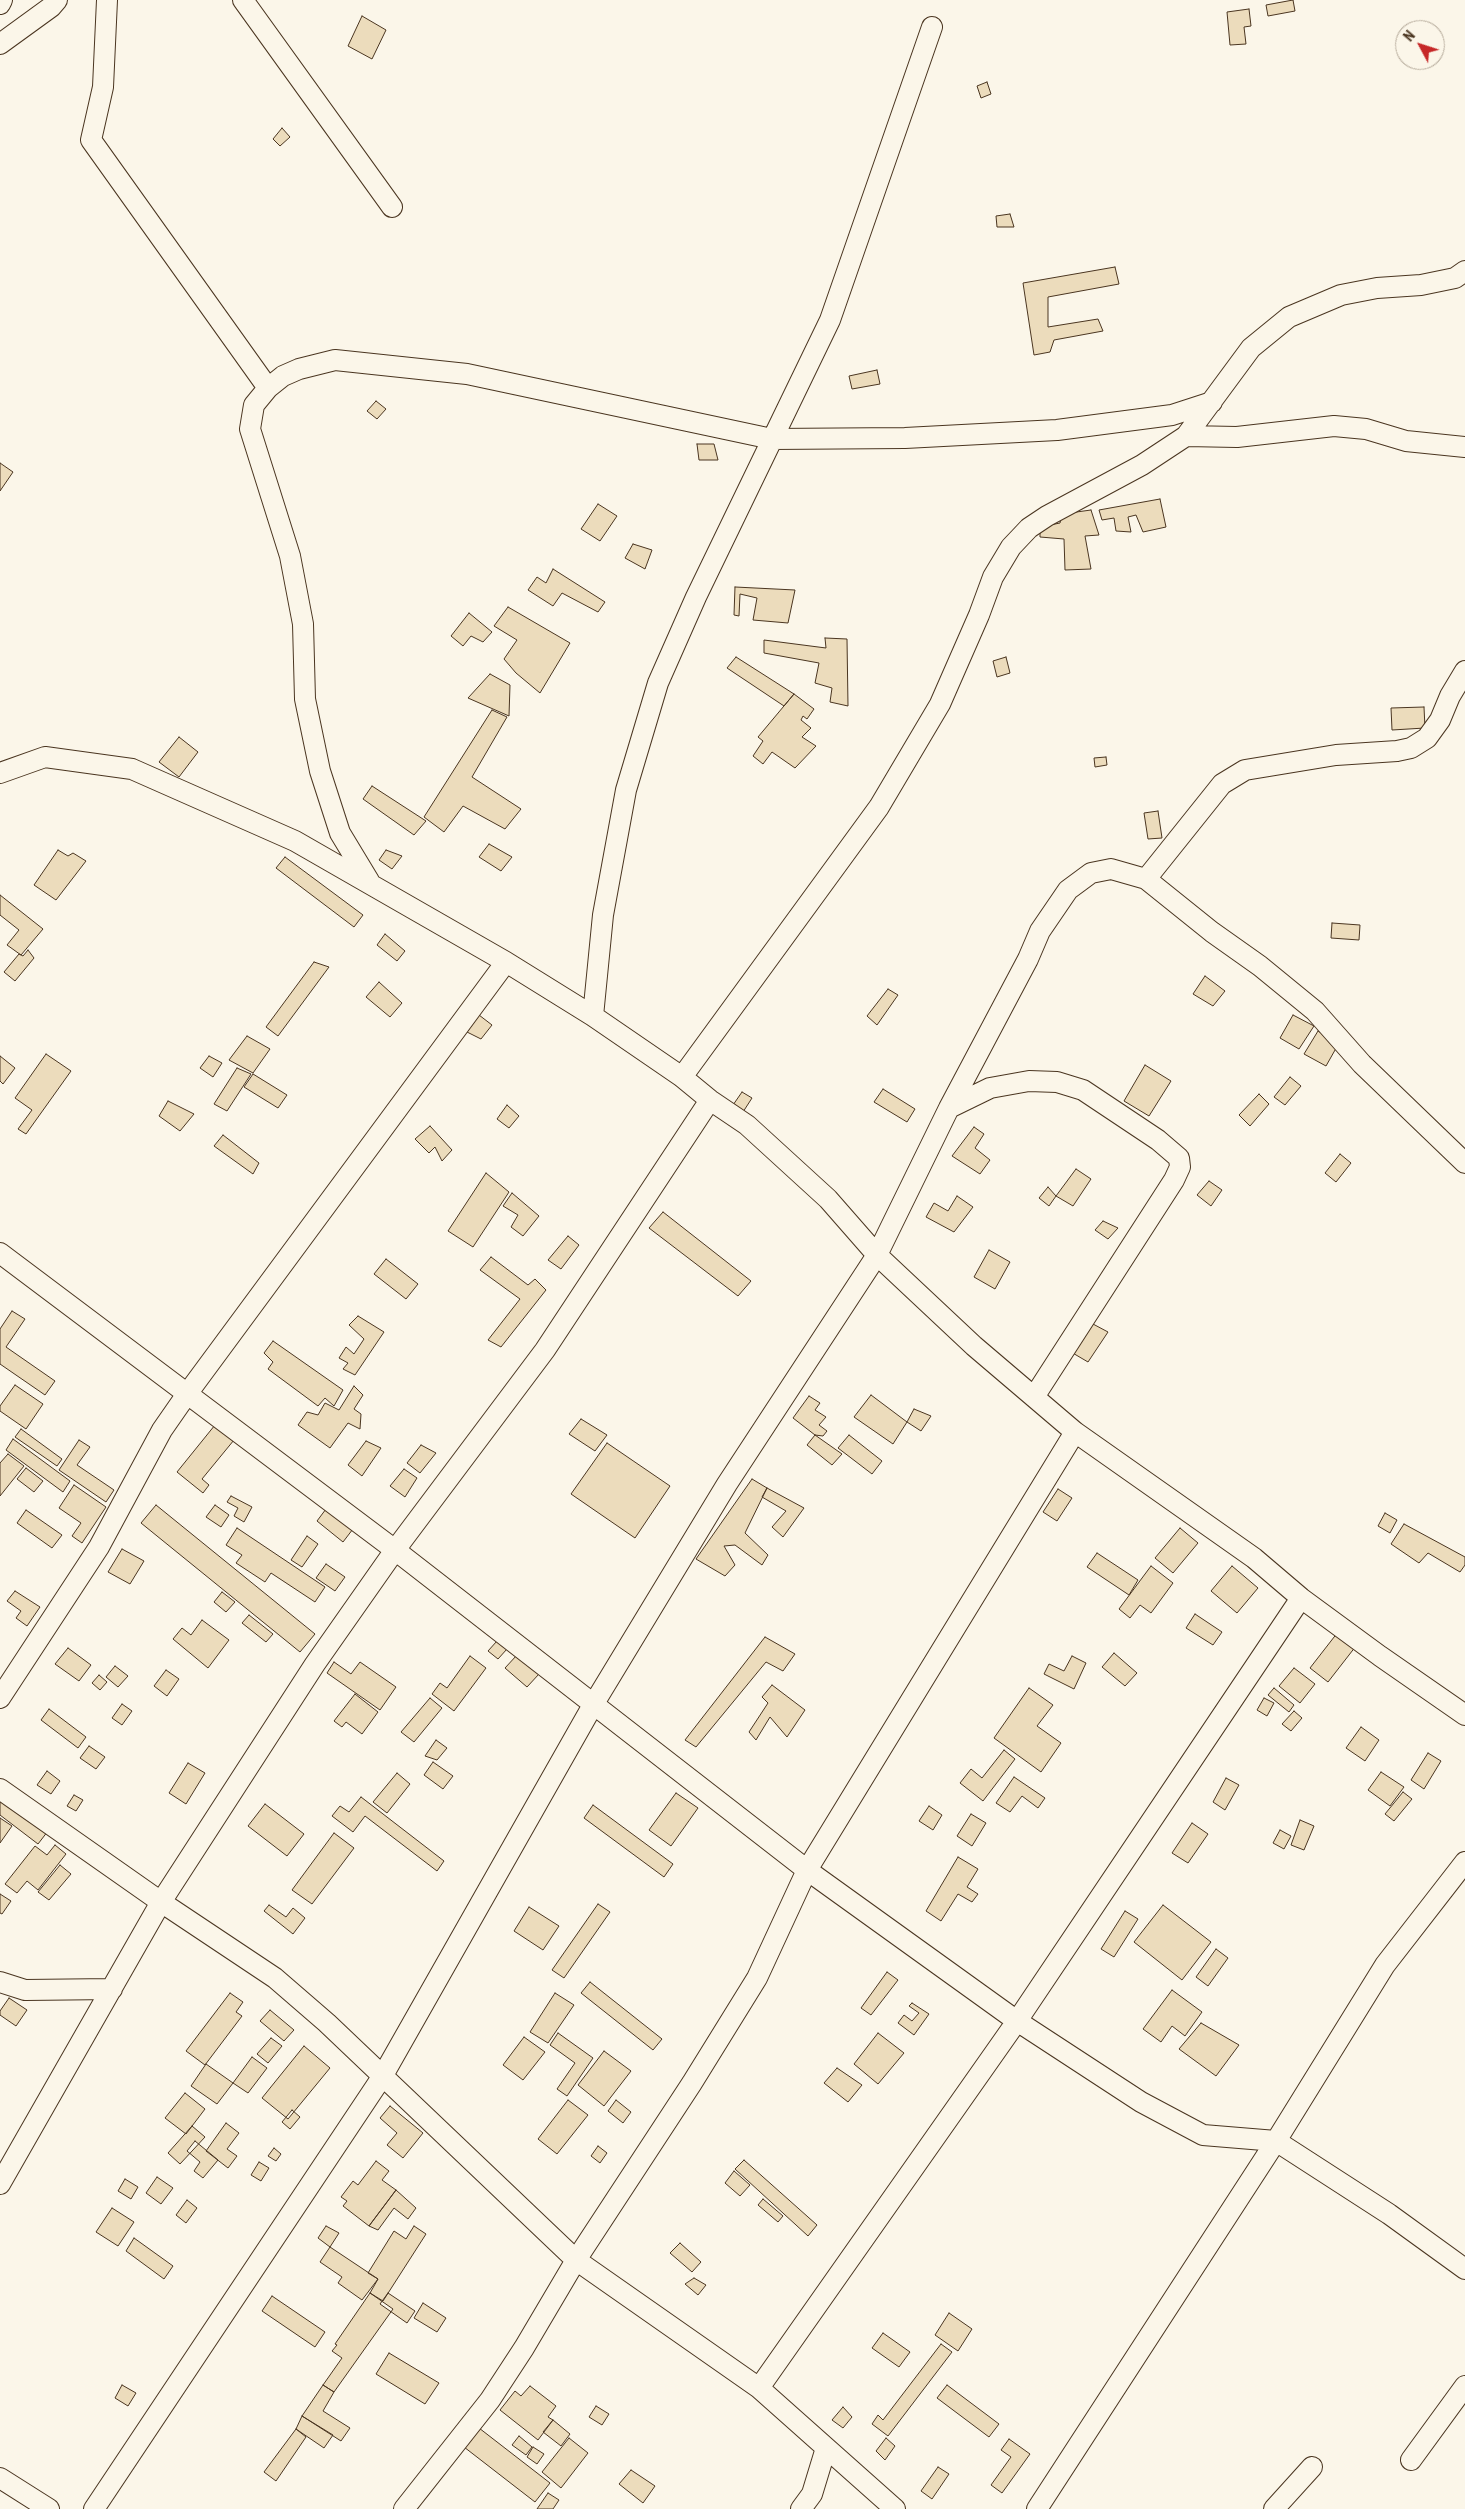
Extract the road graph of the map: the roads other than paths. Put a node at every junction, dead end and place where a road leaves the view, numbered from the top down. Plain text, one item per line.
1 (2, 0) edge
2 (57, 0) edge
3 (107, 0) edge
4 (243, 0) edge
5 (0, 4) edge
6 (932, 27) dead end
7 (0, 44) edge
8 (392, 208) dead end
9 (1465, 271) edge
10 (268, 388) junction
11 (1212, 402) junction
12 (1186, 436) junction
13 (772, 439) junction
14 (1465, 447) edge
15 (1465, 670) edge
16 (0, 773) edge
17 (1146, 879) junction
18 (370, 883) junction
19 (506, 962) junction
20 (593, 1016) junction
21 (682, 1077) junction
22 (710, 1100) junction
23 (949, 1108) junction
24 (1465, 1164) edge
25 (0, 1253) edge
26 (877, 1255) junction
27 (187, 1394) junction
28 (1034, 1397) junction
29 (1074, 1432) junction
30 (395, 1550) junction
31 (1302, 1598) junction
32 (0, 1698) edge
33 (593, 1705) junction
34 (1465, 1715) edge
35 (0, 1789) edge
36 (1465, 1862) edge
37 (808, 1870) junction
38 (161, 1902) junction
39 (0, 1982) edge
40 (112, 1990) junction
41 (1017, 2021) junction
42 (382, 2077) junction
43 (1276, 2141) junction
44 (0, 2184) edge
45 (576, 2260) junction
46 (1465, 2269) edge
47 (1465, 2386) edge
48 (759, 2388) junction
49 (826, 2448) junction
50 (1412, 2460) dead end
51 (1312, 2467) dead end
52 (0, 2478) edge
53 (49, 2509) edge
54 (94, 2509) edge
55 (404, 2509) edge
56 (801, 2509) edge
57 (894, 2509) edge
58 (1037, 2509) edge
59 (1274, 2509) edge

1 - 5 street
2 - 7 street
3 - 10 street
4 - 8 street
6 - 13 street
9 - 11 street
10 - 13 street
10 - 18 street
11 - 12 street
11 - 13 street
12 - 14 street
12 - 21 street
13 - 20 street
15 - 17 street
16 - 18 street
17 - 23 street
17 - 24 street
18 - 19 street
19 - 20 street
19 - 27 street
20 - 21 street
21 - 22 street
22 - 26 street
22 - 30 street
23 - 26 street
23 - 28 street
25 - 27 street
26 - 28 street
26 - 33 street
27 - 30 street
27 - 32 street
28 - 29 street
29 - 31 street
29 - 37 street
30 - 33 street
30 - 38 street
31 - 34 street
31 - 41 street
33 - 37 street
33 - 42 street
35 - 38 street
36 - 43 street
37 - 41 street
37 - 45 street
38 - 40 street
38 - 42 street
39 - 40 street
40 - 44 street
41 - 43 street
41 - 48 street
42 - 45 street
42 - 54 street
43 - 46 street
43 - 58 street
45 - 48 street
45 - 55 street
47 - 50 street
48 - 49 street
49 - 56 street
49 - 57 street
51 - 59 street
52 - 53 street

